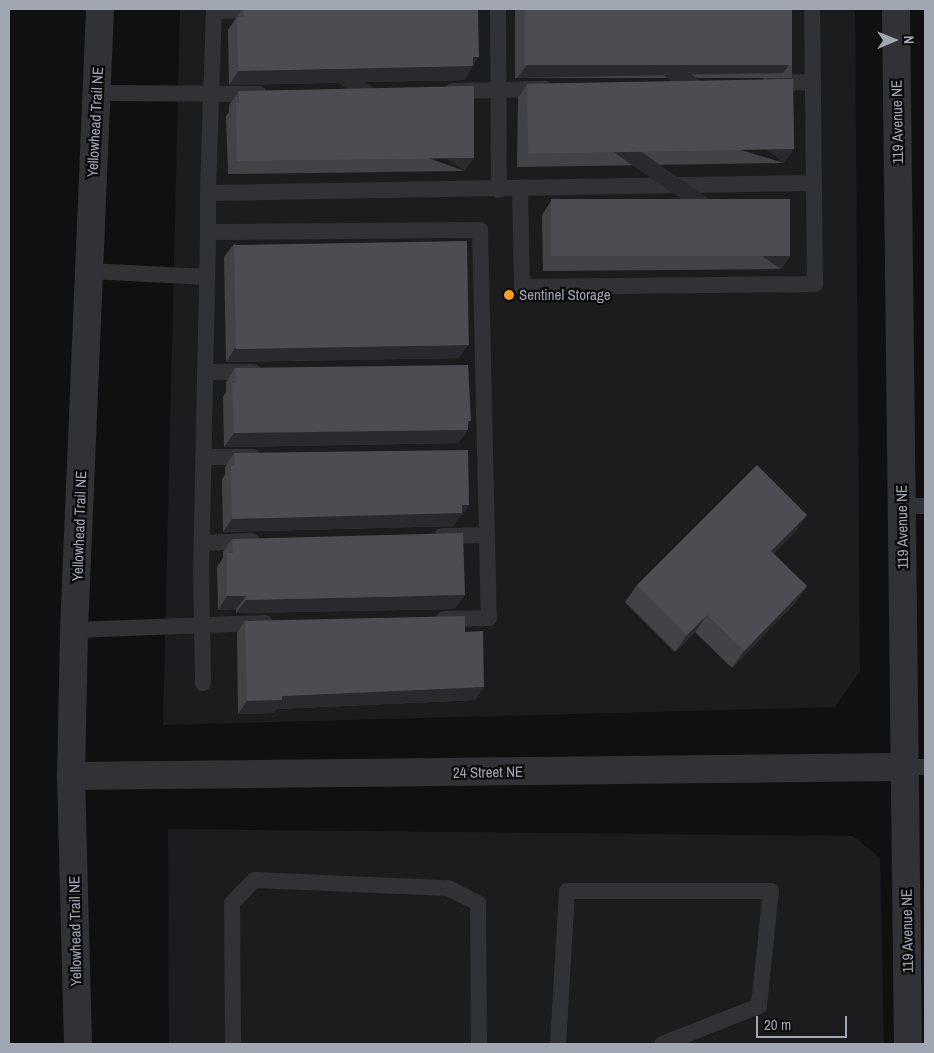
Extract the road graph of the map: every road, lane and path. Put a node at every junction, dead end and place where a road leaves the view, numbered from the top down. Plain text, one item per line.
1 (100, 9) edge
2 (498, 9) edge
3 (812, 9) edge
4 (896, 9) edge
5 (214, 10) edge
6 (273, 10) edge
7 (813, 82) junction
8 (754, 83) edge
9 (567, 88) edge
10 (498, 90) junction
11 (439, 91) edge
12 (96, 93) junction
13 (271, 94) edge
14 (212, 95) junction
15 (814, 183) junction
16 (499, 190) junction
17 (520, 190) junction
18 (208, 193) junction
19 (208, 232) junction
20 (88, 271) junction
21 (207, 277) junction
22 (463, 368) edge
23 (483, 368) junction
24 (275, 371) edge
25 (205, 372) junction
26 (466, 453) edge
27 (485, 453) junction
28 (271, 456) edge
29 (203, 457) junction
30 (913, 506) edge
31 (487, 535) junction
32 (428, 536) edge
33 (270, 541) edge
34 (202, 543) junction
35 (431, 620) edge
36 (285, 622) edge
37 (203, 625) junction
38 (74, 630) junction
39 (204, 683) dead end
40 (915, 767) edge
41 (72, 776) junction
42 (78, 1044) edge
43 (233, 1044) edge
44 (479, 1044) edge
45 (558, 1044) edge
46 (662, 1044) edge
47 (908, 1044) edge

1 - 12 street, Yellowhead Trail NE
2 - 10 lane
3 - 7 lane
4 - 30 street, 119 Avenue NE
5 - 6 lane
5 - 14 lane
7 - 8 lane
7 - 15 lane
9 - 10 lane
10 - 11 lane
10 - 16 lane
12 - 14 lane
12 - 20 street, Yellowhead Trail NE
13 - 14 lane
14 - 18 lane
15 - 17 lane
15 - 17 lane
16 - 17 lane
16 - 18 lane
18 - 19 lane
19 - 21 lane
19 - 23 lane
20 - 21 lane
20 - 38 street, Yellowhead Trail NE
21 - 25 lane
22 - 23 lane
23 - 27 lane
24 - 25 lane
25 - 29 lane
26 - 27 lane
27 - 31 lane
28 - 29 lane
29 - 34 lane
30 - 40 street, 119 Avenue NE
31 - 32 lane
31 - 35 lane
33 - 34 lane
34 - 37 lane
36 - 37 lane
37 - 38 lane
37 - 39 lane
38 - 41 street, Yellowhead Trail NE
40 - 41 street, 24 Street NE
40 - 47 street, 119 Avenue NE
41 - 42 street, Yellowhead Trail NE
43 - 44 lane
45 - 46 lane

